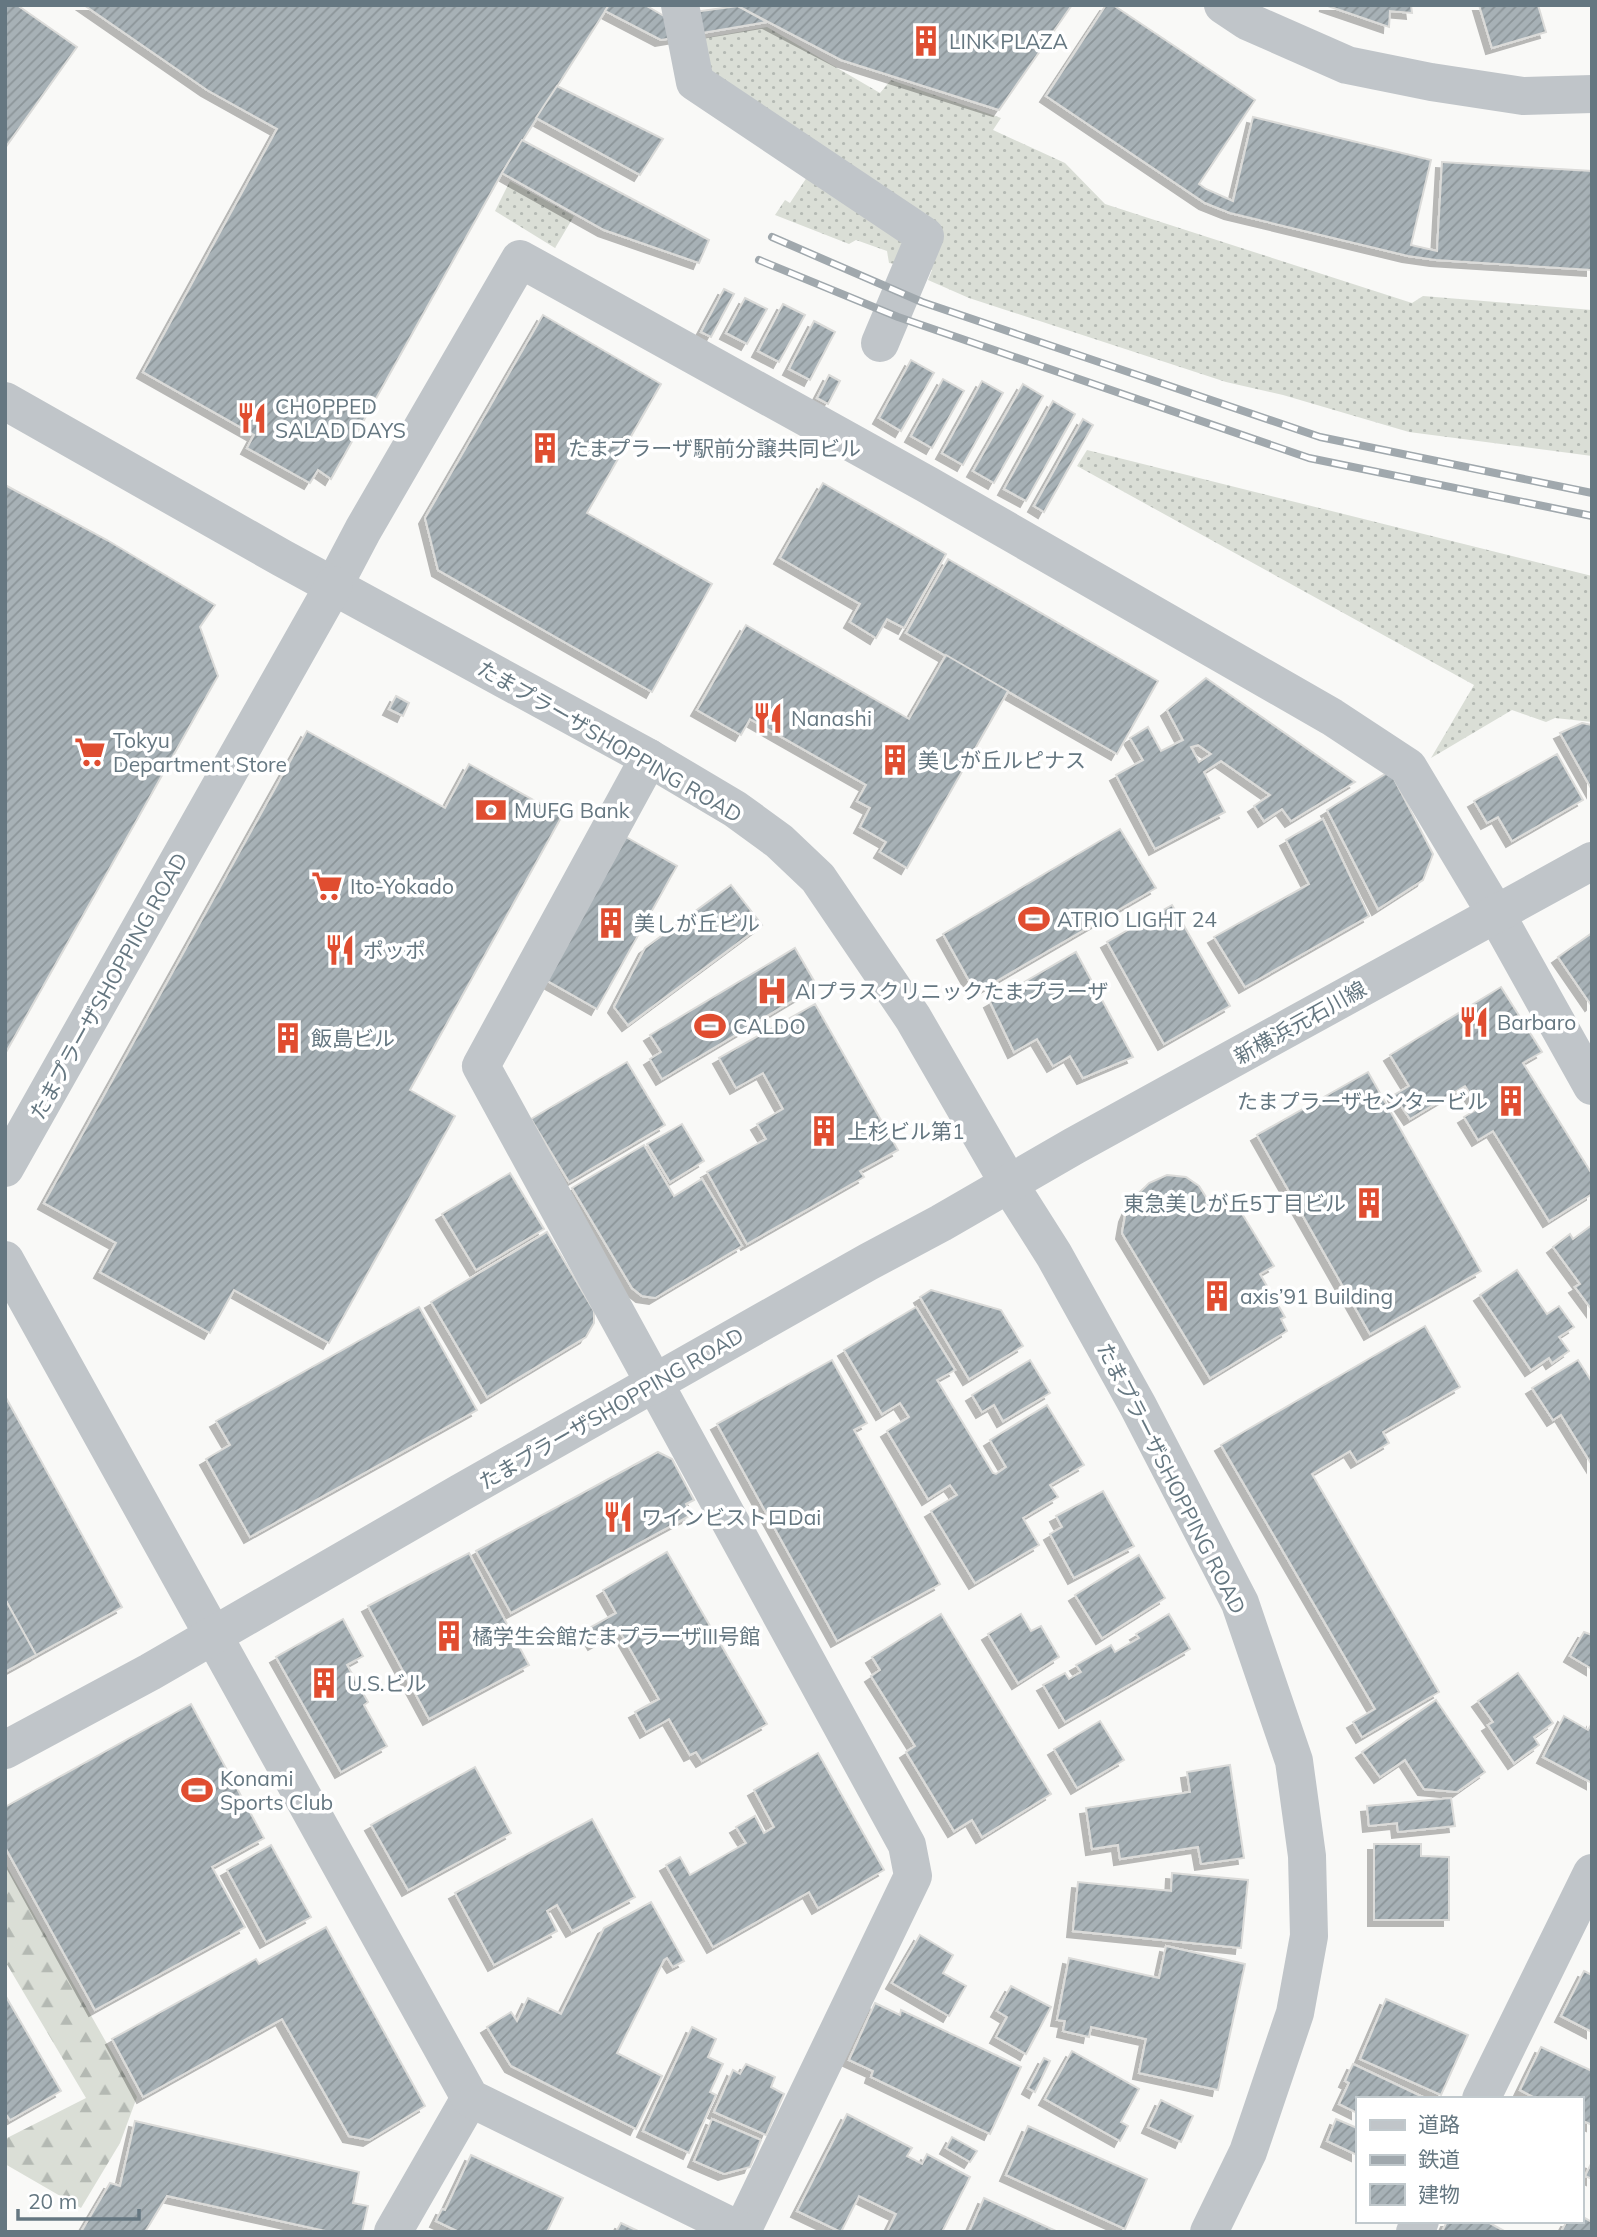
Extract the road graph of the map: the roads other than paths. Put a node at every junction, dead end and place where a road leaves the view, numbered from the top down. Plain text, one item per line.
1 (680, 5) edge
2 (1223, 5) edge
3 (1592, 94) edge
4 (880, 343) dead end
5 (5, 401) edge
6 (334, 586) junction
7 (649, 758) junction
8 (1592, 861) edge
9 (1496, 914) junction
10 (1592, 1086) edge
11 (5, 1168) edge
12 (1009, 1184) junction
13 (5, 1260) edge
14 (653, 1383) junction
15 (5, 1750) edge
16 (1592, 1874) edge
17 (1482, 2097) edge
18 (470, 2098) junction
19 (700, 2222) edge
20 (393, 2232) edge
21 (742, 2232) edge
22 (1209, 2232) edge

1 - 4 street
2 - 3 street
5 - 6 street, たまプラーザSHOPPING ROAD
6 - 7 street, たまプラーザSHOPPING ROAD
6 - 9 street
6 - 11 street, たまプラーザSHOPPING ROAD
7 - 12 street, たまプラーザSHOPPING ROAD
7 - 14 street
8 - 9 street, 新横浜元石川線
9 - 10 street
9 - 12 street, 新横浜元石川線
12 - 14 street, たまプラーザSHOPPING ROAD
12 - 22 street, たまプラーザSHOPPING ROAD
13 - 18 street
14 - 15 street, たまプラーザSHOPPING ROAD
14 - 21 street
16 - 17 street
18 - 19 street
18 - 20 street
19 - 21 street

